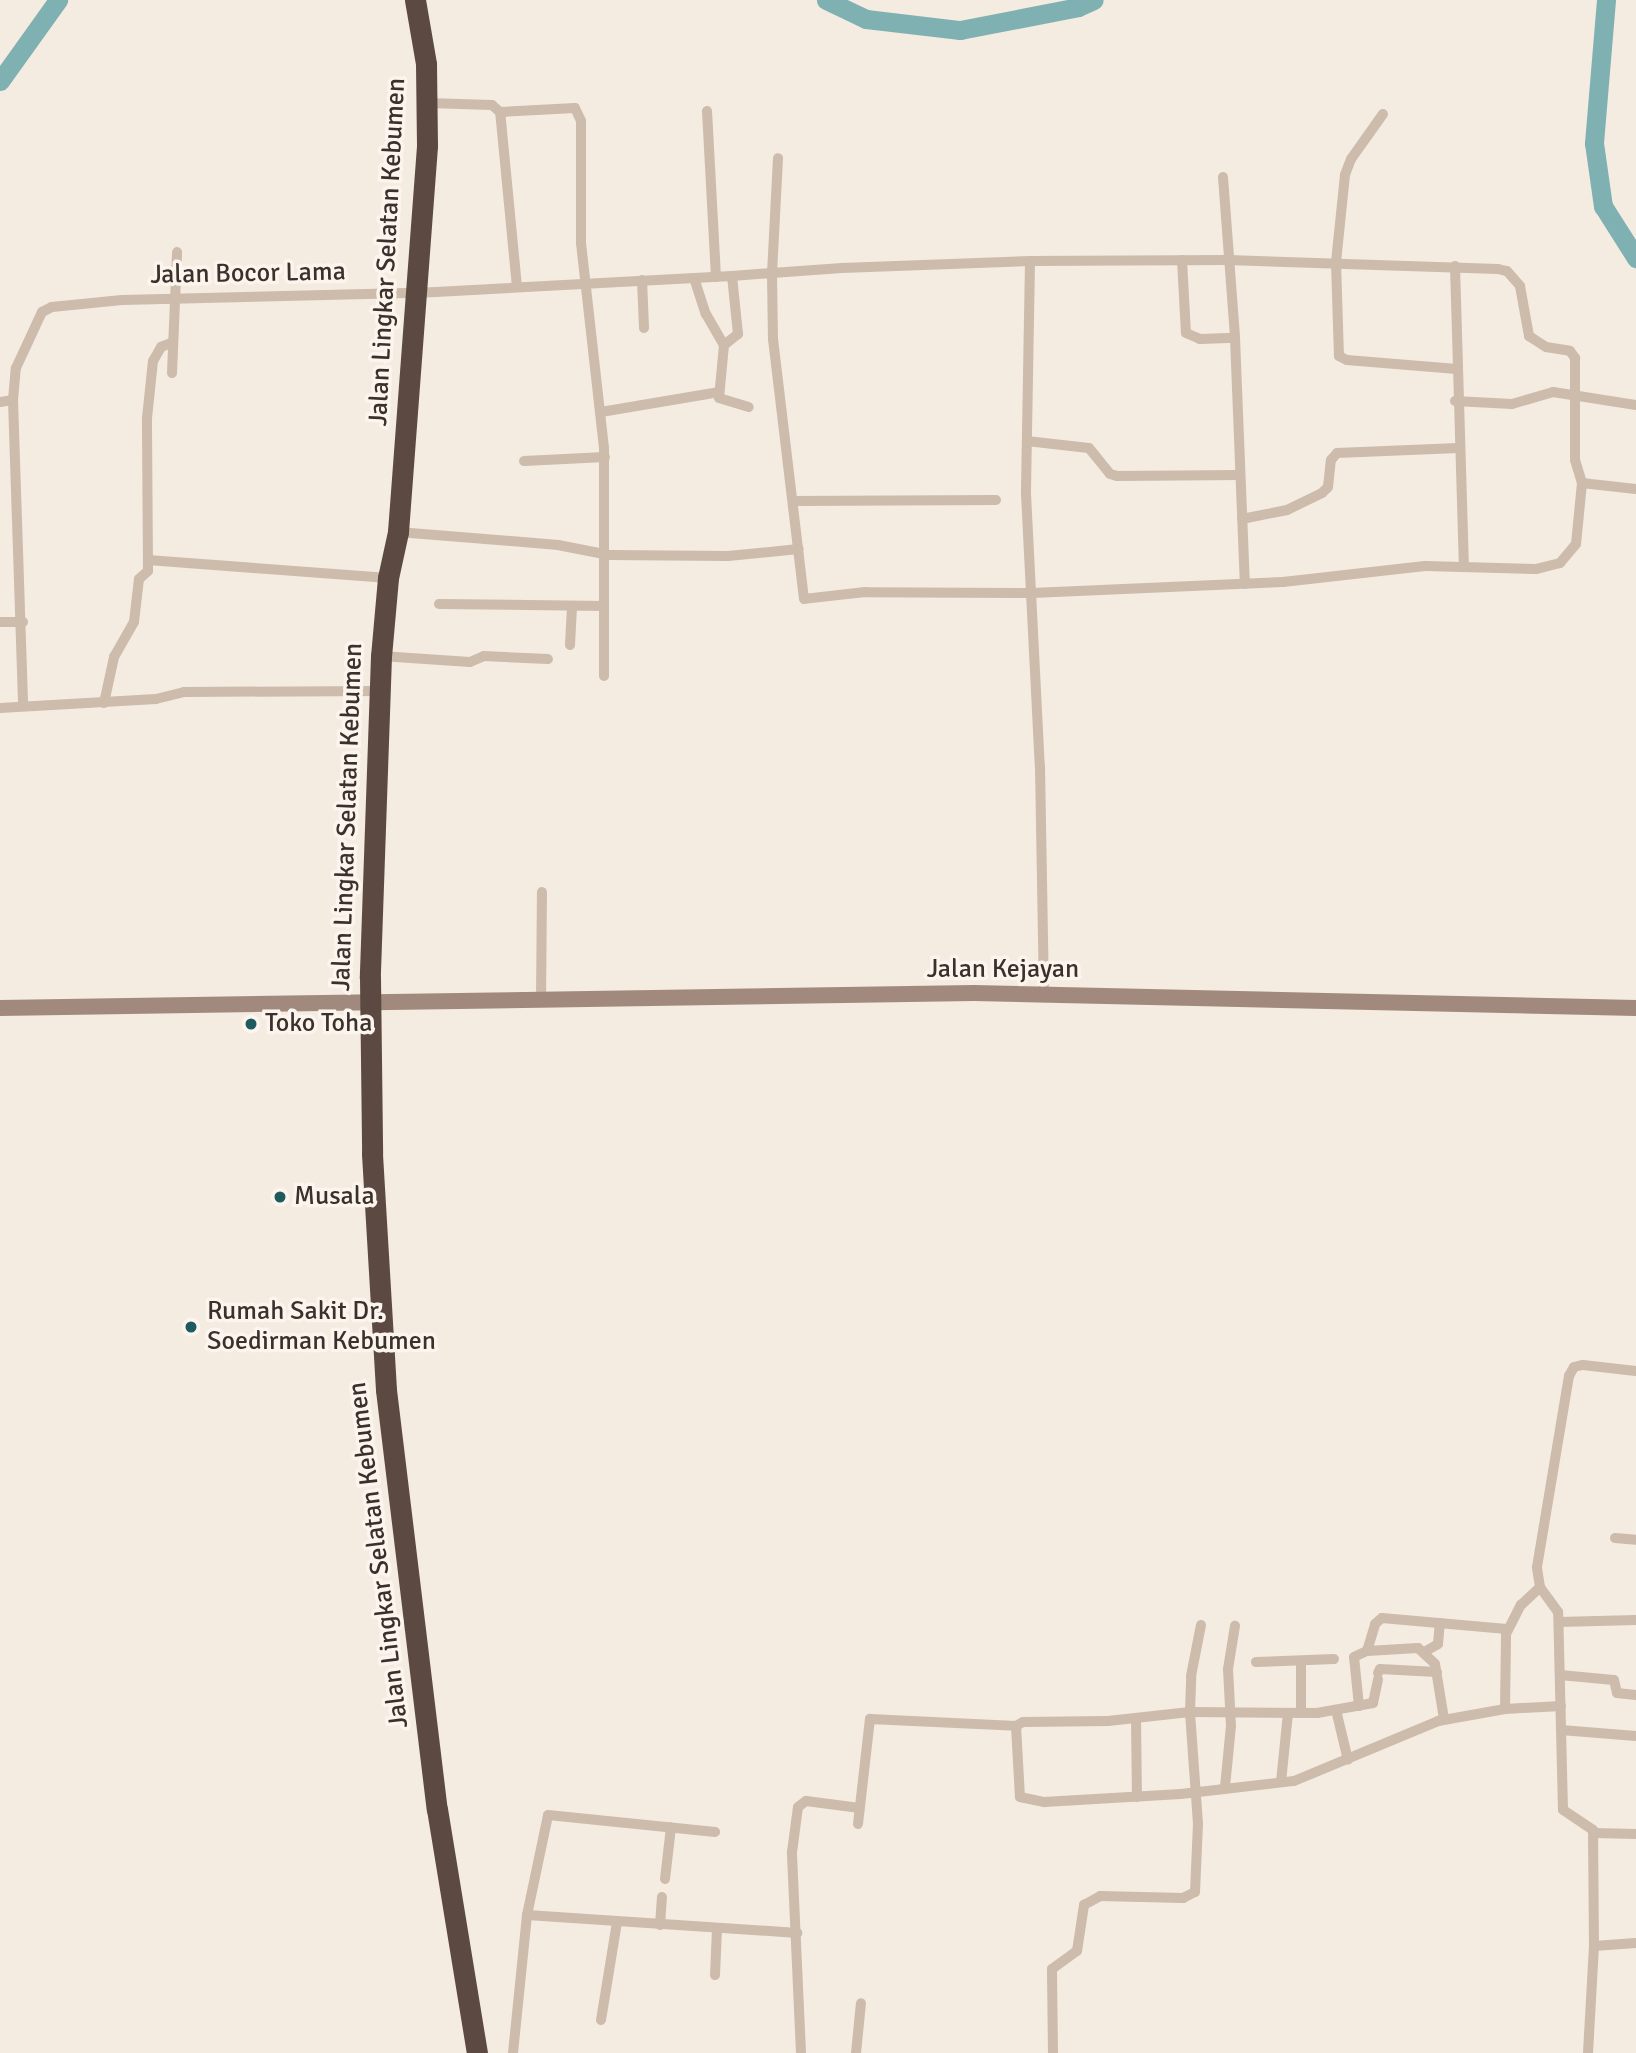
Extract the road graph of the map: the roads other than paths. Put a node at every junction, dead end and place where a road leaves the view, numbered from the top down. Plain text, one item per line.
1 (415, 0) edge
2 (428, 103) junction
3 (707, 111) dead end
4 (500, 112) junction
5 (1383, 114) dead end
6 (778, 158) dead end
7 (1223, 177) dead end
8 (177, 252) dead end
9 (1182, 260) junction
10 (1228, 260) junction
11 (1030, 261) junction
12 (1336, 262) junction
13 (1455, 266) junction
14 (772, 273) junction
15 (732, 276) junction
16 (716, 277) junction
17 (694, 278) junction
18 (642, 280) junction
19 (584, 282) junction
20 (517, 287) junction
21 (417, 293) junction
22 (174, 296) junction
23 (644, 328) dead end
24 (1235, 338) junction
25 (171, 343) junction
26 (724, 345) junction
27 (1457, 369) junction
28 (172, 373) dead end
29 (719, 392) junction
30 (1576, 396) junction
31 (13, 400) junction
32 (1455, 401) junction
33 (0, 402) edge
34 (1636, 405) edge
35 (749, 407) dead end
36 (601, 412) junction
37 (1027, 441) junction
38 (1458, 448) junction
39 (605, 457) junction
40 (524, 461) dead end
41 (1240, 475) junction
42 (1582, 483) junction
43 (1636, 489) edge
44 (996, 500) dead end
45 (794, 501) junction
46 (1242, 519) junction
47 (398, 532) junction
48 (799, 549) junction
49 (606, 555) junction
50 (148, 560) junction
51 (1464, 565) junction
52 (388, 578) junction
53 (1245, 584) junction
54 (1031, 593) junction
55 (439, 604) dead end
56 (572, 606) junction
57 (604, 606) junction
58 (0, 622) edge
59 (23, 622) junction
60 (570, 645) dead end
61 (381, 656) junction
62 (548, 659) dead end
63 (604, 676) dead end
64 (379, 691) junction
65 (104, 703) junction
66 (23, 706) junction
67 (0, 708) edge
68 (542, 892) dead end
69 (1044, 993) junction
70 (541, 1001) junction
71 (370, 1004) junction
72 (0, 1008) edge
73 (1636, 1008) edge
74 (1636, 1371) edge
75 (1615, 1538) dead end
76 (1636, 1540) edge
77 (1540, 1587) junction
78 (1636, 1620) edge
79 (1559, 1622) junction
80 (1440, 1623) junction
81 (1201, 1625) dead end
82 (1235, 1626) dead end
83 (1507, 1629) junction
84 (1399, 1647) junction
85 (1367, 1651) junction
86 (1426, 1651) junction
87 (1334, 1658) dead end
88 (1256, 1662) dead end
89 (1301, 1663) junction
90 (1400, 1670) junction
91 (1437, 1672) junction
92 (1560, 1675) junction
93 (1636, 1695) edge
94 (1359, 1706) junction
95 (1561, 1706) junction
96 (1505, 1709) junction
97 (1336, 1710) junction
98 (1190, 1712) junction
99 (1229, 1712) junction
100 (1288, 1713) junction
101 (1301, 1713) junction
102 (1136, 1718) junction
103 (1444, 1720) junction
104 (1016, 1727) junction
105 (1561, 1730) junction
106 (1636, 1736) edge
107 (1348, 1760) junction
108 (1281, 1782) junction
109 (1225, 1787) junction
110 (1195, 1793) junction
111 (1137, 1797) junction
112 (860, 1808) junction
113 (858, 1824) dead end
114 (671, 1827) junction
115 (715, 1832) dead end
116 (1592, 1833) junction
117 (1636, 1834) edge
118 (666, 1879) dead end
119 (662, 1897) dead end
120 (527, 1915) junction
121 (617, 1922) junction
122 (660, 1925) junction
123 (717, 1930) junction
124 (797, 1933) junction
125 (1636, 1943) edge
126 (1594, 1946) junction
127 (715, 1975) dead end
128 (861, 2003) dead end
129 (601, 2020) dead end
130 (477, 2053) edge
131 (513, 2053) edge
132 (801, 2053) edge
133 (856, 2053) edge
134 (1053, 2053) edge
135 (1588, 2053) edge

1 - 2 highway, Jalan Lingkar Selatan Kebumen
2 - 4 street
2 - 21 highway, Jalan Lingkar Selatan Kebumen
3 - 16 street
4 - 19 street
4 - 20 street
5 - 12 street
6 - 14 street
7 - 10 street
8 - 22 street
9 - 10 street, Jalan Bocor Lama
9 - 11 street, Jalan Bocor Lama
9 - 24 street
10 - 12 street, Jalan Bocor Lama
10 - 24 street
11 - 14 street, Jalan Bocor Lama
11 - 37 street
12 - 13 street, Jalan Bocor Lama
12 - 27 street
13 - 27 street
13 - 30 street, Jalan Bocor Lama
14 - 15 street, Jalan Bocor Lama
14 - 45 street
15 - 16 street, Jalan Bocor Lama
15 - 26 street
16 - 17 street, Jalan Bocor Lama
17 - 18 street, Jalan Bocor Lama
17 - 26 street
18 - 19 street, Jalan Bocor Lama
18 - 23 street
19 - 20 street, Jalan Bocor Lama
19 - 36 street
20 - 21 street, Jalan Bocor Lama
21 - 22 street, Jalan Bocor Lama
21 - 47 highway, Jalan Lingkar Selatan Kebumen
22 - 25 street
22 - 31 street, Jalan Bocor Lama
24 - 41 street
25 - 28 street
25 - 50 street
26 - 29 street
27 - 32 street
29 - 35 street
29 - 36 street
30 - 32 street
30 - 34 street
30 - 42 street
31 - 33 street
31 - 59 street
32 - 38 street
36 - 39 street
37 - 41 street
37 - 54 street
38 - 46 street
38 - 51 street
39 - 40 street
39 - 49 street
41 - 46 street
42 - 43 street
42 - 51 street
44 - 45 street
45 - 48 street
46 - 53 street
47 - 49 street
47 - 52 highway, Jalan Lingkar Selatan Kebumen
48 - 49 street
48 - 54 street
49 - 57 street
50 - 52 street
50 - 65 street
51 - 53 street
52 - 61 highway, Jalan Lingkar Selatan Kebumen
53 - 54 street
54 - 69 street
55 - 56 street
56 - 57 street
56 - 60 street
57 - 63 street
58 - 59 street
59 - 66 street
61 - 62 street
61 - 64 highway, Jalan Lingkar Selatan Kebumen
64 - 65 street
64 - 71 highway, Jalan Lingkar Selatan Kebumen
65 - 66 street
66 - 67 street
68 - 70 street
69 - 70 main road, Jalan Kejayan
69 - 73 main road, Jalan Kejayan
70 - 71 main road, Jalan Kejayan
71 - 72 main road, Jalan Kejayan
71 - 130 highway, Jalan Lingkar Selatan Kebumen
74 - 77 street
75 - 76 street
77 - 79 street
77 - 83 street
78 - 79 street
79 - 92 street
80 - 83 street
80 - 85 street
80 - 86 street
81 - 98 street
82 - 99 street
83 - 96 street
84 - 85 street
84 - 86 street
84 - 90 street
85 - 94 street
86 - 91 street
87 - 89 street
88 - 89 street
89 - 101 street
90 - 91 street
90 - 94 street
91 - 103 street
92 - 93 street
92 - 95 street
94 - 97 street
95 - 96 street
95 - 105 street
96 - 103 street
97 - 101 street
97 - 107 street
98 - 99 street
98 - 102 street
98 - 110 street
99 - 100 street
99 - 109 street
100 - 101 street
100 - 108 street
102 - 104 street
102 - 111 street
103 - 107 street
104 - 111 street
104 - 112 street
105 - 106 street
105 - 116 street
107 - 108 street
108 - 109 street
109 - 110 street
110 - 111 street
110 - 134 street
112 - 113 street
112 - 124 street
114 - 115 street
114 - 118 street
114 - 120 street
116 - 117 street
116 - 126 street
119 - 122 street
120 - 121 street
120 - 131 street
121 - 122 street
121 - 129 street
122 - 123 street
123 - 124 street
123 - 127 street
124 - 132 street
125 - 126 street
126 - 135 street
128 - 133 street

